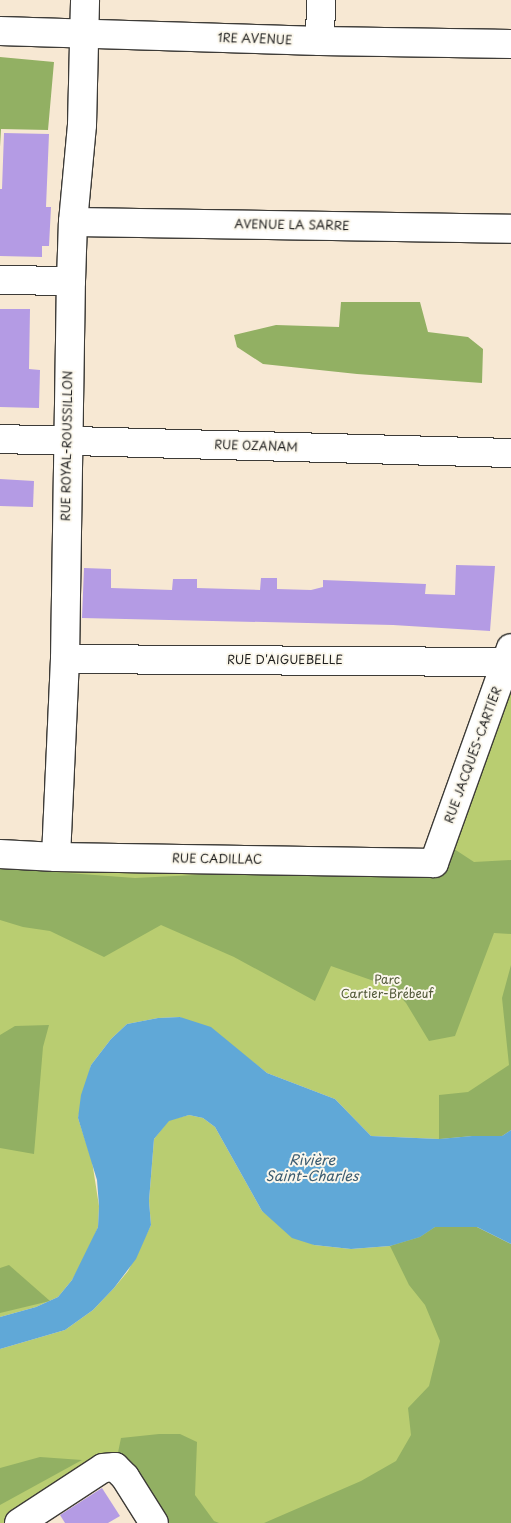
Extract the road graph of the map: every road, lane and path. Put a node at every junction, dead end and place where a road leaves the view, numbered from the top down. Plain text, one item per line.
1 (86, 0) edge
2 (321, 0) edge
3 (0, 31) edge
4 (86, 34) junction
5 (320, 41) junction
6 (511, 44) edge
7 (73, 222) junction
8 (511, 229) edge
9 (0, 280) edge
10 (71, 281) junction
11 (0, 439) edge
12 (67, 440) junction
13 (511, 453) edge
14 (508, 655) edge
15 (65, 659) junction
16 (0, 854) edge
17 (56, 857) junction
18 (434, 863) joint
19 (19, 1523) edge
20 (154, 1523) edge

1 - 4 street, RUE ROYAL-ROUSSILLON
2 - 5 street
3 - 4 street, 1RE AVENUE
4 - 5 street, 1RE AVENUE
4 - 7 street, RUE ROYAL-ROUSSILLON
5 - 6 street, 1RE AVENUE
7 - 8 street, AVENUE LA SARRE
7 - 10 street, RUE ROYAL-ROUSSILLON
9 - 10 street
10 - 12 street, RUE ROYAL-ROUSSILLON
11 - 12 street, RUE OZANAM
12 - 13 street, RUE OZANAM
12 - 15 street, RUE ROYAL-ROUSSILLON
14 - 15 street, RUE D'AIGUEBELLE
14 - 18 street, RUE JACQUES-CARTIER
15 - 17 street, RUE ROYAL-ROUSSILLON
16 - 17 street, RUE CADILLAC
17 - 18 street, RUE CADILLAC
19 - 20 street

